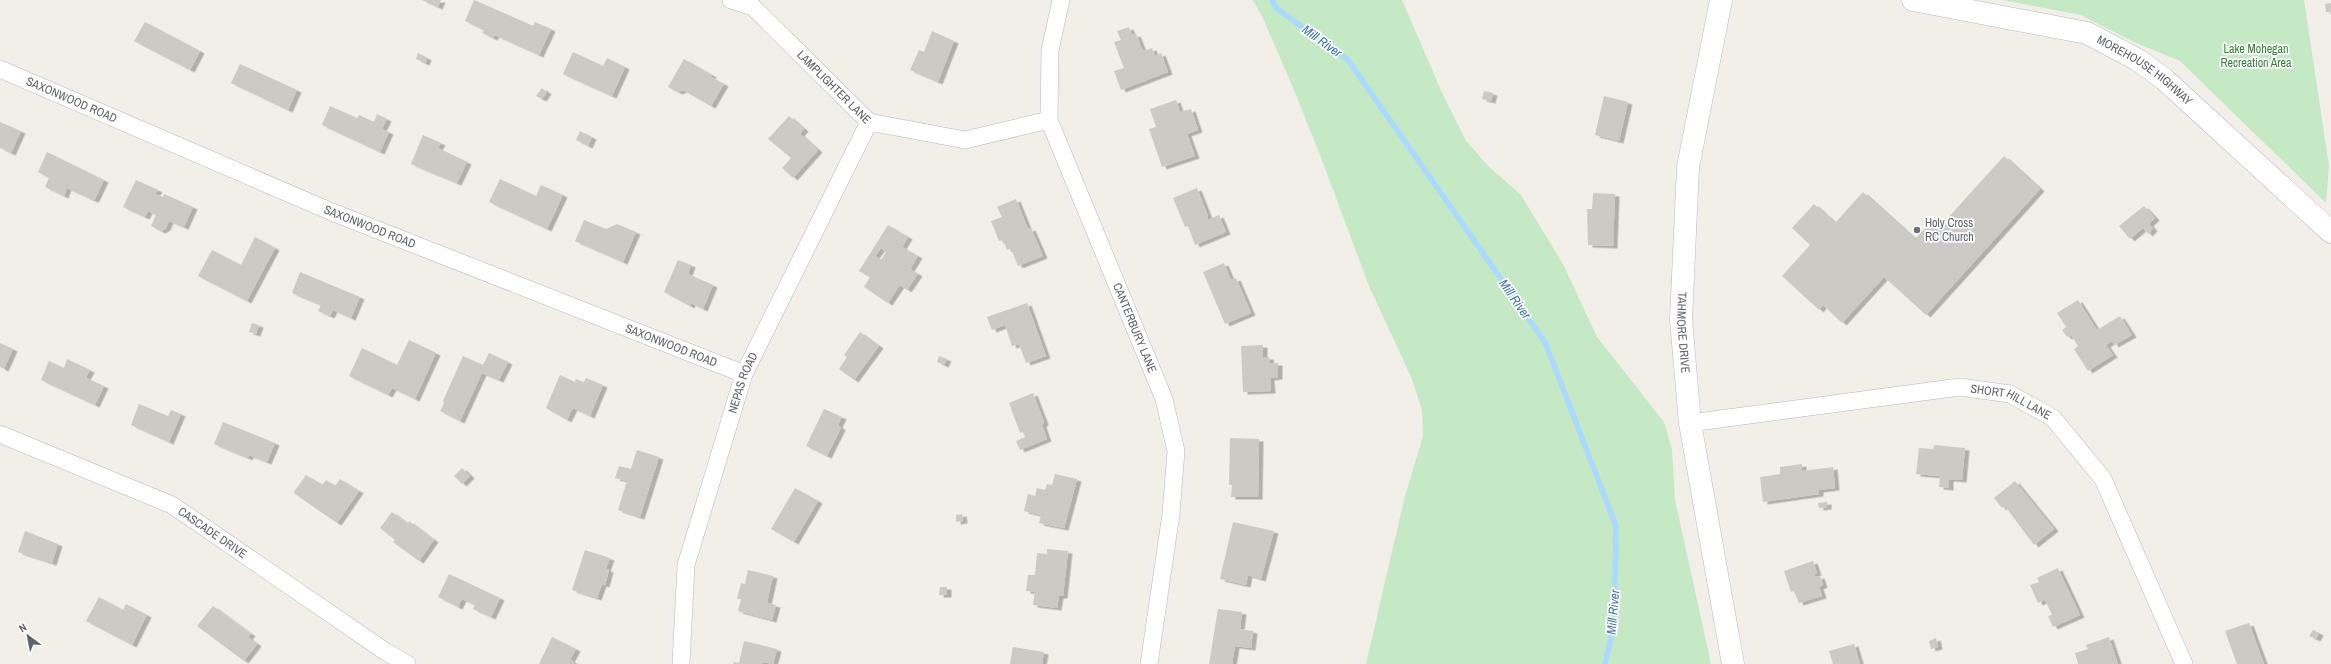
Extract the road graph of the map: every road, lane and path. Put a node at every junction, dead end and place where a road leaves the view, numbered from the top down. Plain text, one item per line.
1 (731, 0) edge
2 (1061, 0) edge
3 (1721, 0) edge
4 (1913, 0) edge
5 (754, 3) edge
6 (0, 69) edge
7 (1049, 120) junction
8 (869, 122) junction
9 (2331, 232) edge
10 (744, 374) junction
11 (1690, 423) junction
12 (0, 434) edge
13 (383, 658) edge
14 (407, 664) edge
15 (681, 664) edge
16 (1148, 664) edge
17 (1733, 664) edge
18 (2184, 664) edge

1 - 5 street, LAMPLIGHTER LANE
2 - 7 street, CANTERBURY LANE
3 - 11 street, TAHMORE DRIVE
4 - 9 street, MOREHOUSE HIGHWAY
5 - 8 street, LAMPLIGHTER LANE
6 - 10 street, SAXONWOOD ROAD
7 - 8 street, LAMPLIGHTER LANE
7 - 16 street, CANTERBURY LANE
8 - 10 street, NEPAS ROAD
10 - 15 street, NEPAS ROAD
11 - 17 street, TAHMORE DRIVE
11 - 18 street, SHORT HILL LANE
12 - 13 street, CASCADE DRIVE
13 - 14 street, CASCADE DRIVE

